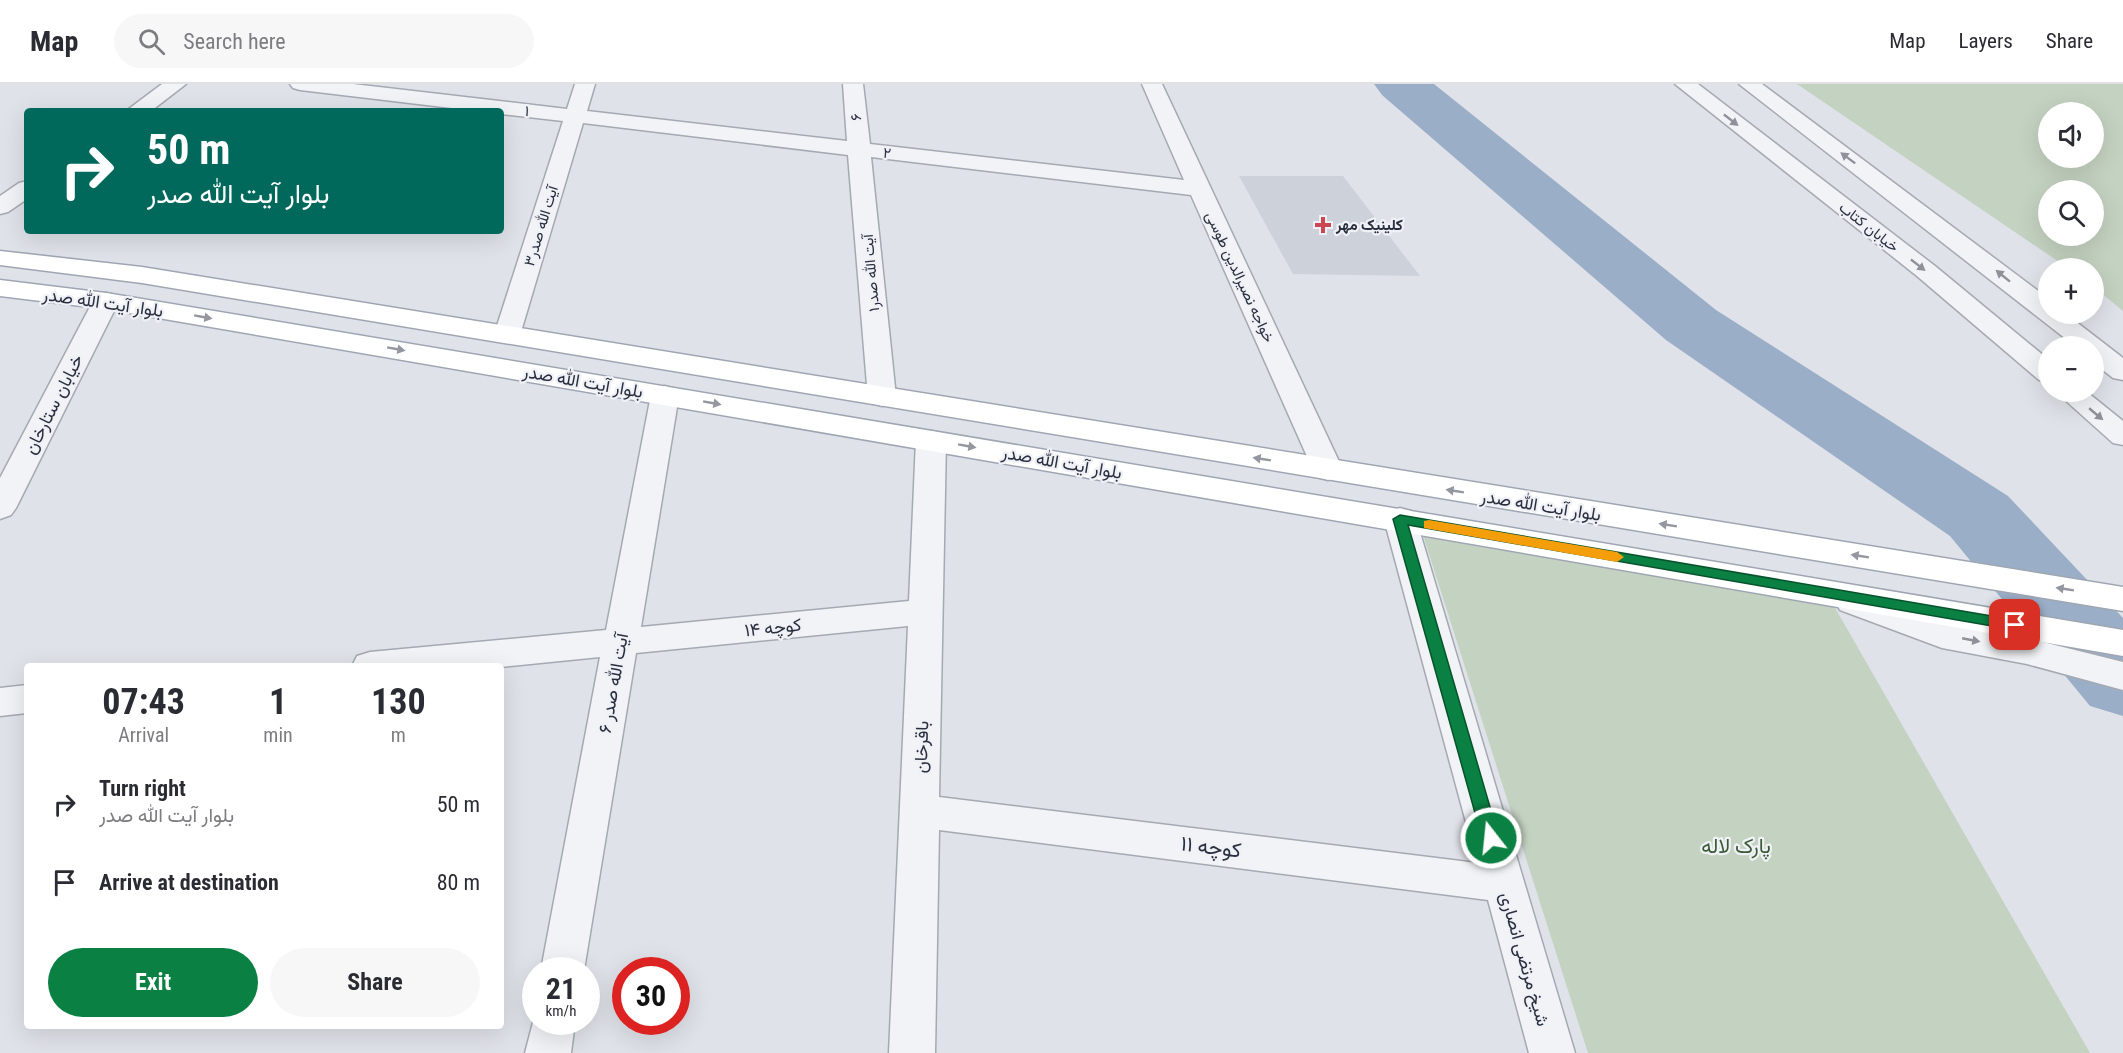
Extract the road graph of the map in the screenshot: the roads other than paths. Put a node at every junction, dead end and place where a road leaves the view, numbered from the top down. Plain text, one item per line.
1 (176, 84) edge
2 (300, 84) edge
3 (585, 84) edge
4 (853, 84) edge
5 (1152, 84) edge
6 (1685, 84) edge
7 (1749, 84) edge
8 (141, 108) edge
9 (575, 116) junction
10 (859, 149) junction
11 (1200, 189) junction
12 (24, 190) edge
13 (0, 207) edge
14 (0, 258) edge
15 (0, 288) edge
16 (106, 301) junction
17 (2038, 303) edge
18 (2064, 324) edge
19 (507, 335) junction
20 (2078, 336) edge
21 (2104, 357) edge
22 (2038, 365) edge
23 (2123, 372) edge
24 (665, 395) junction
25 (882, 397) junction
26 (2082, 402) edge
27 (2123, 436) edge
28 (931, 440) junction
29 (1328, 470) junction
30 (0, 508) edge
31 (1400, 519) junction
32 (1837, 595) junction
33 (2123, 599) edge
34 (926, 612) junction
35 (621, 642) junction
36 (2123, 644) edge
37 (401, 663) edge
38 (2123, 676) edge
39 (24, 699) edge
40 (0, 702) edge
41 (919, 811) junction
42 (1504, 884) junction
43 (564, 957) edge
44 (551, 1035) edge
45 (548, 1053) edge
46 (912, 1053) edge
47 (1552, 1053) edge

1 - 8 street
2 - 9 street, ۱‍
3 - 9 street, ۳آیت الله صدر
4 - 10 street, ۶
5 - 11 street, خواجه نصیرالدین طوسی
6 -> 22 street, خیابان کتاب
17 -> 7 street
9 - 10 street, ۲
9 - 19 street, ۳آیت الله صدر
10 - 11 street, ۲
10 - 25 street, ۱آیت الله صدر
11 - 29 street, خواجه نصیرالدین طوسی
12 - 13 street
14 - 19 main road, بلوار آیت الله صدر
15 - 16 main road, بلوار آیت الله صدر
16 -> 24 main road, بلوار آیت الله صدر
16 - 30 street, خیابان ستارخان
18 - 20 street
19 - 25 main road, بلوار آیت الله صدر
21 - 23 street
24 -> 28 main road, بلوار آیت الله صدر
24 - 35 street, آیت الله صدر ۶
29 -> 25 main road, بلوار آیت الله صدر
26 -> 27 street
28 -> 31 main road, بلوار آیت الله صدر
28 - 34 street, باقرخان
33 -> 29 main road, بلوار آیت الله صدر
31 - 32 main road, بلوار آیت الله صدر
31 - 42 street, شیخ مرتضی انصاری
32 - 36 main road, بلوار آیت الله صدر
32 -> 38 street
34 - 35 street, کوچه ۱۴
34 - 41 street, باقرخان
35 - 37 street, کوچه ۱۴
35 - 43 street, آیت الله صدر ۶
39 - 40 street
41 - 42 street, کوچه ۱۱
41 - 46 street, باقرخان
42 - 47 street, شیخ مرتضی انصاری
44 - 45 street

